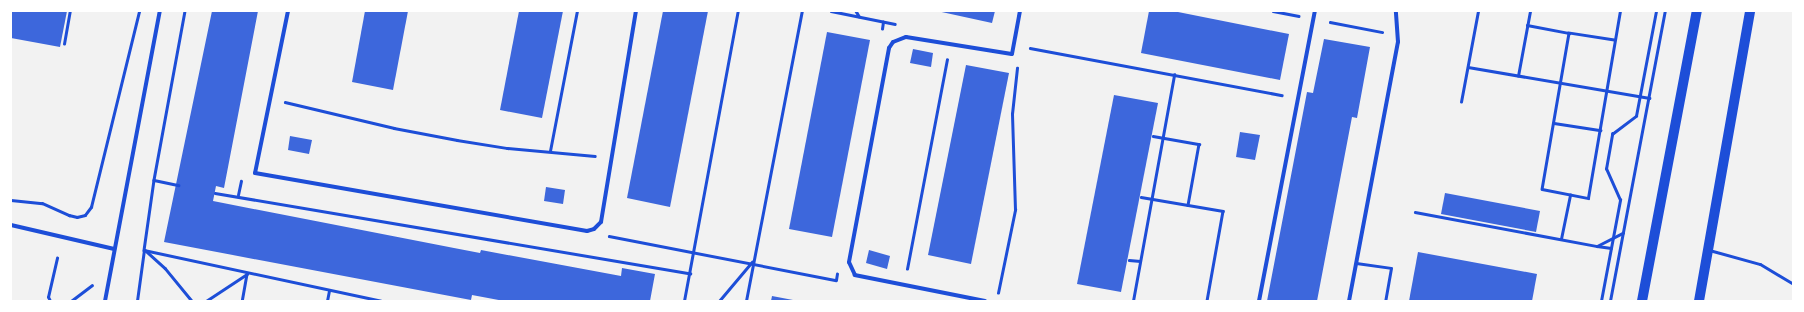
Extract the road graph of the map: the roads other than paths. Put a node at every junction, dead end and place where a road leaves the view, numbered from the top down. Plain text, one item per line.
1 (160, 11) edge
2 (288, 11) edge
3 (636, 11) edge
4 (1020, 11) edge
5 (1315, 11) edge
6 (1397, 11) edge
7 (1697, 11) edge
8 (1750, 11) edge
9 (11, 225) edge
10 (114, 249) junction
11 (1709, 250) junction
12 (1356, 263) junction
13 (1793, 284) edge
14 (105, 301) edge
15 (984, 301) edge
16 (1259, 301) edge
17 (1349, 301) edge
18 (1385, 301) edge
19 (1642, 301) edge
20 (1699, 301) edge

1 - 10 street
2 - 3 street
4 - 15 street
5 - 16 street
6 - 12 street
7 - 19 main road
8 - 11 main road
9 - 10 street
10 - 14 street
11 - 13 lane
11 - 20 main road
12 - 17 street
12 - 18 lane

